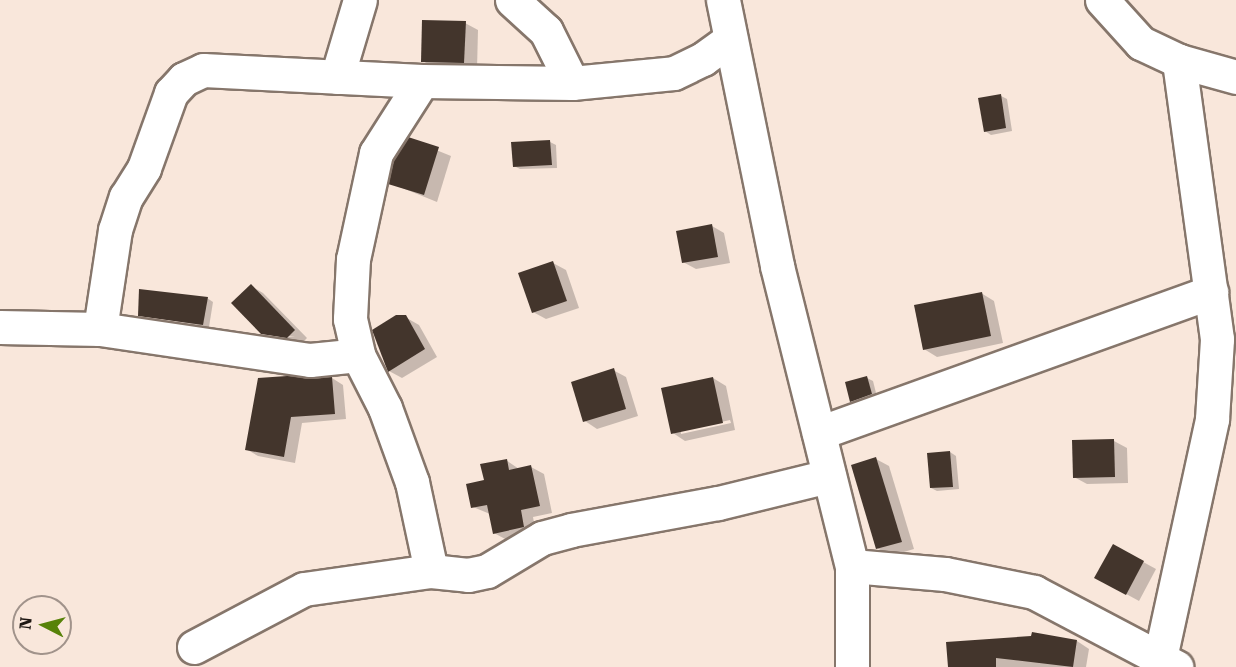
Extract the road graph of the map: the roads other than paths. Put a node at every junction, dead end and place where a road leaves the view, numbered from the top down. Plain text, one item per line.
1 (360, 0) edge
2 (723, 0) edge
3 (1102, 0) edge
4 (527, 5) edge
5 (731, 39) junction
6 (1179, 62) junction
7 (338, 77) junction
8 (1236, 77) edge
9 (422, 81) junction
10 (572, 83) junction
11 (1211, 292) junction
12 (0, 327) edge
13 (100, 329) junction
14 (1227, 338) edge
15 (358, 355) junction
16 (819, 433) junction
17 (830, 476) junction
18 (852, 566) junction
19 (432, 571) junction
20 (194, 648) dead end
21 (1168, 662) edge
22 (852, 667) edge

1 - 7 street
2 - 5 street
3 - 6 street
4 - 10 street
5 - 10 street
5 - 16 street
6 - 8 street
6 - 11 street
7 - 9 street
7 - 13 street
9 - 10 street
9 - 15 street
11 - 14 street
11 - 16 street
12 - 13 street
13 - 15 street
14 - 21 street
15 - 19 street
16 - 17 street
17 - 18 street
17 - 19 street
18 - 21 street
18 - 22 street
19 - 20 street

